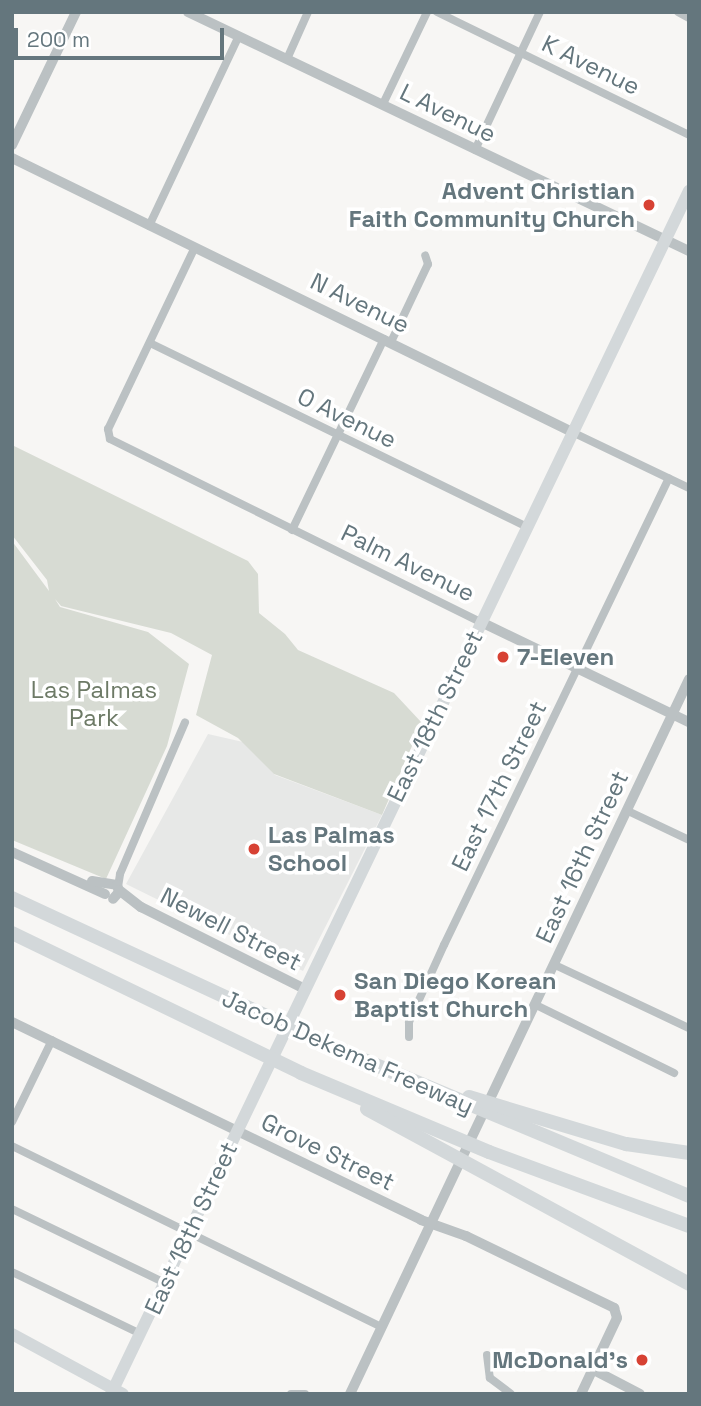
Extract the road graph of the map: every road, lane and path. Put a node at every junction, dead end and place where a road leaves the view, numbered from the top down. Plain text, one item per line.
1 (76, 12) edge
2 (308, 12) edge
3 (427, 12) edge
4 (437, 12) edge
5 (540, 12) edge
6 (678, 12) edge
7 (191, 13) edge
8 (689, 18) edge
9 (240, 36) junction
10 (521, 53) junction
11 (287, 59) junction
12 (383, 104) junction
13 (689, 135) edge
14 (12, 145) edge
15 (475, 150) junction
16 (12, 158) edge
17 (689, 191) edge
18 (149, 226) junction
19 (665, 240) junction
20 (195, 247) junction
21 (689, 251) edge
22 (425, 255) dead end
23 (388, 340) junction
24 (150, 343) junction
25 (572, 432) junction
26 (338, 435) junction
27 (669, 478) junction
28 (689, 488) edge
29 (527, 527) junction
30 (292, 530) junction
31 (481, 622) junction
32 (577, 668) junction
33 (689, 679) edge
34 (671, 714) junction
35 (185, 722) dead end
36 (689, 722) edge
37 (628, 811) junction
38 (689, 840) edge
39 (12, 852) edge
40 (112, 890) junction
41 (12, 898) edge
42 (12, 933) edge
43 (555, 965) junction
44 (303, 988) junction
45 (536, 1005) junction
46 (12, 1022) edge
47 (689, 1028) edge
48 (409, 1037) dead end
49 (52, 1040) junction
50 (330, 1046) junction
51 (302, 1073) junction
52 (674, 1073) dead end
53 (12, 1122) edge
54 (236, 1131) junction
55 (12, 1146) edge
56 (689, 1153) edge
57 (689, 1196) edge
58 (12, 1209) edge
59 (432, 1225) junction
60 (689, 1226) edge
61 (189, 1231) junction
62 (12, 1272) edge
63 (164, 1283) junction
64 (689, 1284) edge
65 (382, 1327) junction
66 (12, 1334) edge
67 (141, 1334) junction
68 (487, 1355) dead end
69 (592, 1369) junction
70 (116, 1392) edge
71 (290, 1394) edge
72 (305, 1394) edge
73 (350, 1394) edge
74 (511, 1394) edge
75 (581, 1394) edge
76 (640, 1394) edge

1 - 14 street
2 - 11 street
3 - 12 street
4 - 10 street, K Avenue
5 - 10 street
6 - 8 street
7 - 9 street, L Avenue
9 - 11 street, L Avenue
9 - 18 street
10 - 13 street, K Avenue
10 - 15 street
11 - 12 street, L Avenue
12 - 15 street, L Avenue
15 - 19 street, L Avenue
16 - 18 street, N Avenue
17 - 19 main road, East 18th Street
18 - 20 street, N Avenue
19 - 21 street, L Avenue
19 - 25 main road, East 18th Street
20 - 23 street, N Avenue
20 - 24 street
22 - 23 street
23 - 25 street, N Avenue
23 - 26 street
24 - 26 street, O Avenue
24 - 30 street, Palm Avenue
25 - 27 street, N Avenue
25 - 29 main road, East 18th Street
26 - 29 street, O Avenue
26 - 30 street
27 - 28 street, N Avenue
27 - 32 street, East 17th Street
29 - 31 main road, East 18th Street
30 - 31 street, Palm Avenue
31 - 32 street, Palm Avenue
31 - 44 main road, East 18th Street
32 - 34 street, Palm Avenue
32 - 48 street, East 17th Street
33 - 34 street, East 16th Street
34 - 36 street, Palm Avenue
34 - 37 street, East 16th Street
35 - 40 street
37 - 38 street
37 - 43 street, East 16th Street
39 - 40 street, Newell Street
40 - 44 street, Newell Street
41 - 50 highway, Jacob Dekema Freeway
42 - 51 highway, Jacob Dekema Freeway
43 - 45 street, East 16th Street
43 - 47 street
44 - 54 main road, East 18th Street
45 - 52 street
45 - 59 street, East 16th Street
46 - 49 street, Grove Street
49 - 53 street
49 - 54 street, Grove Street
50 - 56 highway
50 - 57 highway, Jacob Dekema Freeway
51 - 60 highway, Jacob Dekema Freeway
51 - 64 highway
54 - 59 street, Grove Street
54 - 61 main road, East 18th Street
55 - 61 street
58 - 63 street
59 - 65 street, East 16th Street
59 - 69 street, Grove Street
61 - 63 main road, East 18th Street
61 - 65 street
62 - 67 street
63 - 67 main road, East 18th Street
65 - 73 street, East 16th Street
66 - 70 main road
67 - 70 main road, East 18th Street
68 - 74 street
69 - 75 street
69 - 76 street
71 - 72 street

